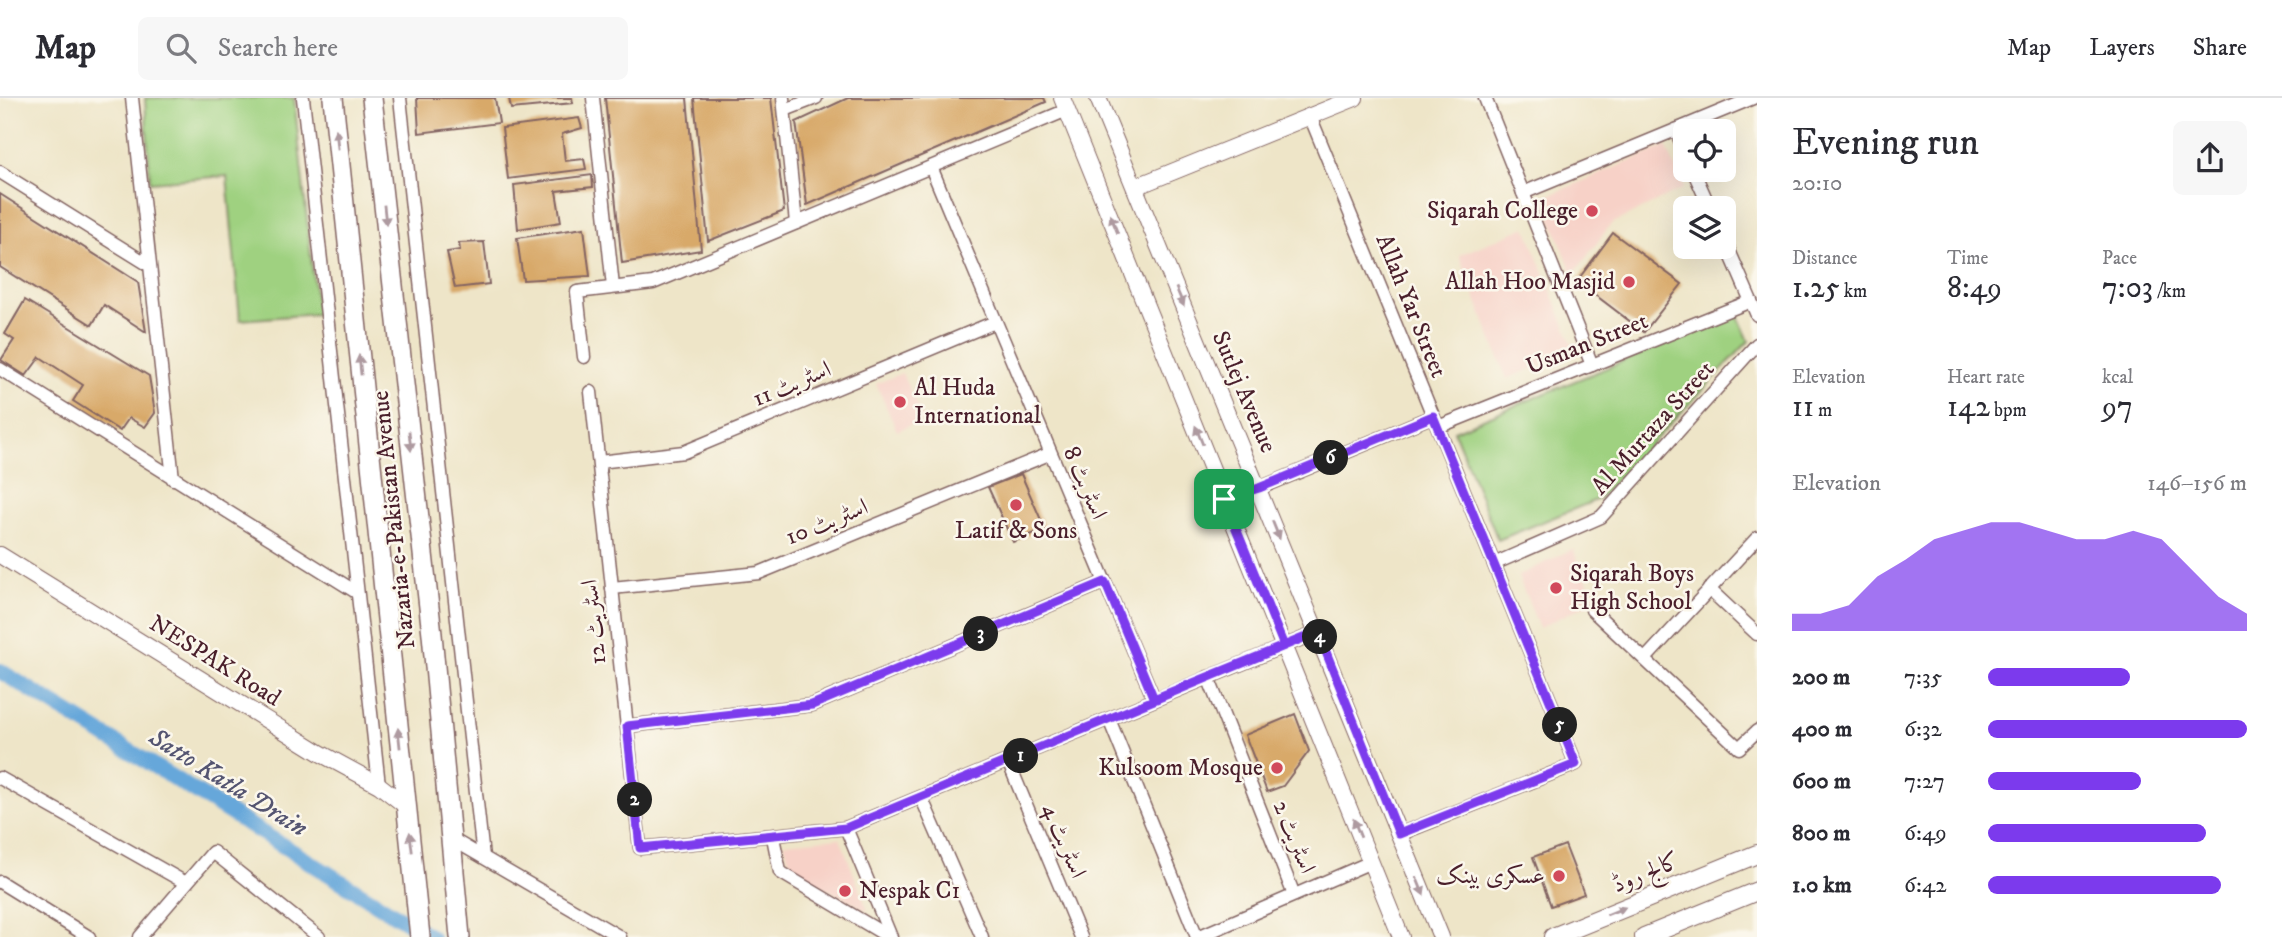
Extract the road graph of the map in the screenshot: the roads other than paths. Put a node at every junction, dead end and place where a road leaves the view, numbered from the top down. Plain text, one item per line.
1 (132, 98) edge
2 (303, 98) edge
3 (333, 98) edge
4 (372, 98) edge
5 (400, 98) edge
6 (593, 98) edge
7 (816, 98) edge
8 (1098, 98) edge
9 (1355, 98) edge
10 (1485, 98) edge
11 (1753, 98) edge
12 (784, 104) edge
13 (1065, 104) edge
14 (1310, 116) junction
15 (1702, 119) edge
16 (1673, 131) edge
17 (931, 167) junction
18 (0, 172) edge
19 (1135, 187) junction
20 (1523, 193) junction
21 (796, 223) junction
22 (1733, 259) edge
23 (149, 265) junction
24 (613, 287) junction
25 (1751, 301) junction
26 (1757, 315) edge
27 (995, 322) junction
28 (1757, 344) edge
29 (584, 357) dead end
30 (1592, 365) junction
31 (0, 369) edge
32 (591, 392) dead end
33 (1436, 421) junction
34 (1049, 454) junction
35 (599, 462) junction
36 (173, 479) junction
37 (1259, 488) junction
38 (1224, 499) junction
39 (1757, 538) edge
40 (0, 555) edge
41 (1496, 564) junction
42 (1105, 582) junction
43 (612, 588) junction
44 (1709, 589) junction
45 (356, 592) junction
46 (1592, 610) dead end
47 (1318, 632) junction
48 (1757, 634) edge
49 (1284, 646) junction
50 (1646, 658) junction
51 (1208, 677) junction
52 (1154, 699) junction
53 (1109, 719) junction
54 (627, 726) junction
55 (1757, 731) edge
56 (1008, 761) junction
57 (0, 778) edge
58 (379, 785) junction
59 (922, 799) junction
60 (407, 806) junction
61 (846, 828) junction
62 (1399, 834) junction
63 (774, 837) junction
64 (450, 838) junction
65 (1757, 855) edge
66 (483, 857) junction
67 (1371, 862) junction
68 (0, 882) edge
69 (186, 883) junction
70 (1757, 891) edge
71 (1294, 895) junction
72 (89, 937) edge
73 (140, 937) edge
74 (319, 937) edge
75 (421, 937) edge
76 (460, 937) edge
77 (620, 937) edge
78 (890, 937) edge
79 (982, 937) edge
80 (1081, 937) edge
81 (1198, 937) edge
82 (1401, 937) edge
83 (1441, 937) edge
84 (1553, 937) edge
85 (1644, 937) edge

1 - 23 street
2 - 45 street
60 -> 3 main road, Nazaria-e-Pakistan Avenue
4 -> 64 main road, Nazaria-e-Pakistan Avenue
5 - 66 street
6 - 24 street
7 - 12 street
8 - 19 street, Sutlej Avenue
9 - 14 street
10 - 20 street
11 - 15 street
12 - 21 street
13 - 17 street
38 -> 13 street
14 - 19 street
14 - 33 street, Allah Yar Street
16 - 20 street
17 - 21 street
17 - 27 street, اسٹریٹ 8
18 - 23 street
19 -> 37 street, Sutlej Avenue
20 - 30 street
21 - 24 street
22 - 25 street
23 - 36 street
24 - 29 street
25 - 26 street
25 - 30 street, Usman Street
27 - 34 street, اسٹریٹ 8
27 - 35 street, اسٹریٹ 11
28 - 41 street, Al Murtaza Street
30 - 33 street, Usman Street
31 - 36 street
32 - 35 street, اسٹریٹ 12
33 - 37 street, Usman Street
33 - 41 street, Allah Yar Street
34 - 42 street, اسٹریٹ 8
34 - 43 street, اسٹریٹ 10
35 - 43 street, اسٹریٹ 12
36 - 45 street
37 - 38 street, Usman Street
37 -> 47 street, Sutlej Avenue
38 - 49 street
39 - 44 street
40 - 58 street, NESPAK Road
41 - 62 street, Allah Yar Street
42 - 52 street, اسٹریٹ 8
42 - 54 street
43 - 54 street, اسٹریٹ 12
44 - 48 street
44 - 50 street
45 - 58 street
46 - 50 street
47 - 49 street
47 - 62 street, Sutlej Avenue
49 - 51 street
67 -> 49 street
50 - 55 street
51 - 52 street
51 - 71 street, اسٹریٹ 2
52 - 53 street
53 - 56 street
53 - 81 street
54 - 63 street, اسٹریٹ 12
56 - 59 street
56 - 80 street, اسٹریٹ 4
57 - 69 street
58 - 60 street, NESPAK Road
59 - 61 street
59 - 79 street
75 -> 60 main road, Nazaria-e-Pakistan Avenue
61 - 63 street
61 - 78 street
62 -> 83 street, Sutlej Avenue
63 - 78 street
64 - 66 street
64 - 76 main road, Nazaria-e-Pakistan Avenue
84 -> 65 main road, کالج روڈ
66 - 77 street
67 - 71 street
67 - 82 street
68 - 72 street
69 - 73 street
69 - 74 street
70 - 85 main road
71 - 81 street

